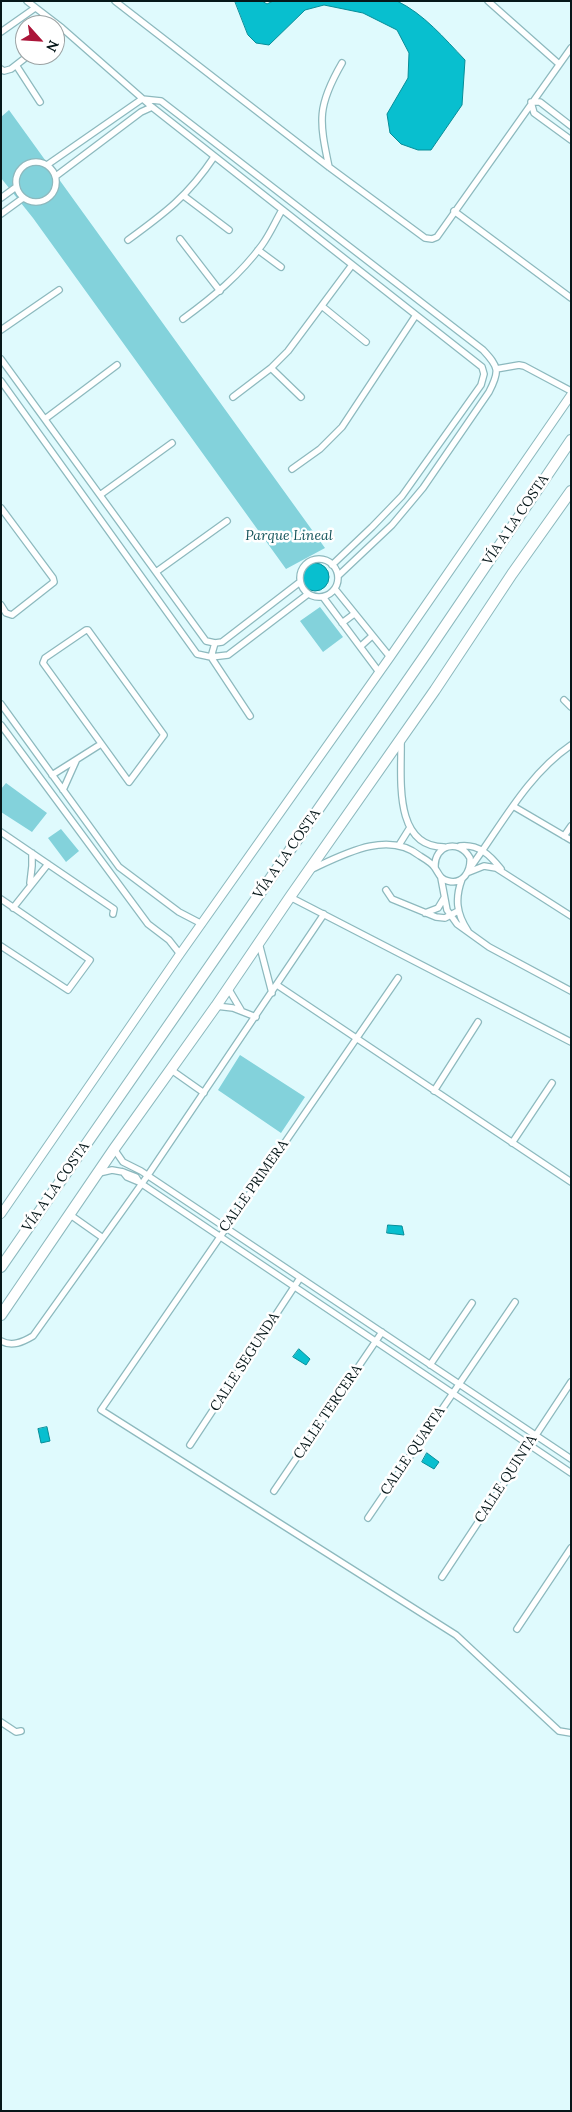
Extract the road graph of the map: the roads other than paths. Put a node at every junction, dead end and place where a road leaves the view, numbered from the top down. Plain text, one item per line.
1 (27, 1) edge
2 (115, 1) edge
3 (488, 1) edge
4 (35, 8) junction
5 (44, 15) edge
6 (65, 31) edge
7 (1, 32) edge
8 (571, 48) edge
9 (342, 63) dead end
10 (559, 64) junction
11 (16, 65) joint
12 (1, 69) edge
13 (145, 99) junction
14 (40, 102) dead end
15 (531, 102) junction
16 (152, 107) junction
17 (571, 126) edge
18 (571, 140) edge
19 (214, 157) junction
20 (47, 165) junction
21 (329, 167) junction
22 (56, 176) junction
23 (16, 187) junction
24 (184, 196) junction
25 (1, 198) edge
26 (23, 198) junction
27 (282, 210) junction
28 (454, 211) junction
29 (1, 214) edge
30 (326, 228) junction
31 (229, 230) dead end
32 (318, 238) junction
33 (180, 239) dead end
34 (128, 240) dead end
35 (258, 250) junction
36 (352, 265) junction
37 (280, 267) dead end
38 (59, 290) dead end
39 (220, 291) junction
40 (571, 298) edge
41 (323, 307) junction
42 (416, 315) junction
43 (182, 319) dead end
44 (1, 330) edge
45 (366, 342) dead end
46 (1, 359) edge
47 (117, 365) dead end
48 (271, 368) junction
49 (496, 370) junction
50 (1, 381) edge
51 (571, 391) edge
52 (571, 395) edge
53 (233, 397) dead end
54 (301, 397) dead end
55 (45, 419) junction
56 (571, 440) edge
57 (172, 443) dead end
58 (433, 452) junction
59 (72, 457) junction
60 (443, 460) junction
61 (61, 464) junction
62 (292, 469) dead end
63 (571, 491) edge
64 (100, 496) junction
65 (1, 508) edge
66 (227, 522) dead end
67 (332, 565) junction
68 (156, 572) junction
69 (338, 576) junction
70 (300, 582) junction
71 (335, 589) junction
72 (308, 594) junction
73 (323, 597) junction
74 (1, 605) edge
75 (354, 614) junction
76 (342, 623) junction
77 (372, 636) junction
78 (215, 643) junction
79 (361, 646) junction
80 (211, 657) junction
81 (390, 657) junction
82 (379, 672) junction
83 (564, 700) dead end
84 (1, 704) edge
85 (571, 707) edge
86 (250, 716) dead end
87 (1, 725) edge
88 (401, 738) junction
89 (102, 744) junction
90 (571, 745) edge
91 (77, 759) junction
92 (42, 763) junction
93 (34, 769) junction
94 (52, 775) junction
95 (63, 790) junction
96 (513, 806) junction
97 (571, 826) edge
98 (410, 828) junction
99 (1, 832) edge
100 (564, 836) junction
101 (571, 840) edge
102 (399, 845) junction
103 (458, 846) junction
104 (444, 848) junction
105 (483, 850) junction
106 (32, 853) junction
107 (48, 864) junction
108 (435, 867) junction
109 (307, 871) junction
110 (469, 871) junction
111 (503, 871) junction
112 (441, 878) junction
113 (462, 879) junction
114 (30, 886) junction
115 (386, 890) dead end
116 (290, 897) junction
117 (444, 898) junction
118 (1, 899) edge
119 (13, 908) junction
120 (458, 911) junction
121 (425, 913) junction
122 (113, 914) dead end
123 (324, 914) junction
124 (450, 916) junction
125 (571, 916) edge
126 (202, 924) junction
127 (471, 934) junction
128 (259, 943) junction
129 (1, 946) edge
130 (180, 954) junction
131 (398, 978) dead end
132 (277, 985) junction
133 (228, 988) junction
134 (571, 991) edge
135 (272, 993) junction
136 (216, 1006) junction
137 (241, 1010) junction
138 (256, 1017) junction
139 (478, 1022) dead end
140 (357, 1039) junction
141 (571, 1042) edge
142 (170, 1069) junction
143 (552, 1083) dead end
144 (434, 1091) junction
145 (204, 1093) junction
146 (512, 1143) junction
147 (114, 1149) junction
148 (97, 1173) junction
149 (148, 1175) junction
150 (571, 1182) edge
151 (140, 1183) junction
152 (15, 1196) junction
153 (1, 1214) edge
154 (69, 1214) junction
155 (1, 1222) edge
156 (225, 1227) junction
157 (219, 1237) junction
158 (103, 1238) junction
159 (1, 1267) edge
160 (300, 1278) junction
161 (294, 1288) junction
162 (514, 1302) dead end
163 (472, 1303) dead end
164 (1, 1315) edge
165 (382, 1332) junction
166 (1, 1341) edge
167 (375, 1342) junction
168 (430, 1364) junction
169 (571, 1382) edge
170 (458, 1383) junction
171 (452, 1394) junction
172 (535, 1435) junction
173 (528, 1445) junction
174 (190, 1446) dead end
175 (571, 1459) edge
176 (571, 1474) edge
177 (274, 1491) dead end
178 (368, 1518) dead end
179 (571, 1548) edge
180 (442, 1577) dead end
181 (517, 1629) dead end
182 (1, 1722) edge
183 (21, 1731) dead end
184 (571, 1733) edge

1 - 4 street
2 - 21 street
3 - 10 street
4 - 5 street
4 - 7 street
6 - 13 street
8 - 10 street
9 - 21 street
10 - 15 street
11 - 12 street
11 - 14 street
13 - 16 street
13 - 20 street
13 - 30 street
15 - 17 street
15 - 18 street
15 - 28 street
16 - 19 street
16 - 22 street
19 - 24 street
19 - 27 street
20 - 22 street
20 - 23 street
21 - 28 street
22 - 26 street
23 - 25 street
23 - 26 street
24 - 31 street
24 - 34 street
26 - 29 street
27 - 32 street
27 - 35 street
28 - 40 street
30 - 32 street
30 - 49 street
32 - 36 street
33 - 39 street
35 - 37 street
35 - 39 street
36 - 41 street
36 - 42 street
38 - 44 street
39 - 43 street
41 - 45 street
41 - 48 street
42 - 58 street
42 - 62 street
46 - 55 street
47 - 55 street
48 - 53 street
48 - 54 street
49 - 51 street
49 - 60 street
50 - 61 street
52 - 81 street, VÍA A LA COSTA
55 - 59 street
56 - 159 highway, VÍA A LA COSTA
57 - 64 street
58 - 60 street
58 - 67 street
59 - 61 street
59 - 64 street
60 - 69 street
61 - 80 street
63 - 88 highway, VÍA A LA COSTA
64 - 68 street
65 - 74 street
66 - 68 street
67 - 69 street
67 - 70 street
68 - 78 street
69 - 71 street
70 - 72 street
70 - 78 street
71 - 73 street
71 - 75 street
72 - 73 street
72 - 80 street
73 - 76 street
75 - 76 street
75 - 77 street
76 - 79 street
77 - 79 street
77 - 81 street
78 - 80 street
79 - 82 street
80 - 86 street
81 - 82 street, VÍA A LA COSTA
82 - 126 street, VÍA A LA COSTA
83 - 85 street
84 - 92 street
87 - 93 street
88 - 98 street
88 - 109 highway, VÍA A LA COSTA
89 - 89 street
89 - 91 street
90 - 96 street
91 - 94 street
91 - 95 street
92 - 93 street
92 - 94 street
93 - 130 street
94 - 95 street
95 - 126 street
96 - 100 street
96 - 105 street
97 - 100 street
98 - 102 street
98 - 104 street
99 - 106 street
100 - 101 street
102 - 108 street
102 - 109 street
103 - 104 street
103 - 105 street
103 - 110 street
104 - 108 street
105 - 110 street
105 - 111 street
106 - 107 street
106 - 114 street
107 - 114 street
107 - 122 street
108 - 112 street
109 - 116 highway, VÍA A LA COSTA
110 - 111 street
110 - 113 street
111 - 125 street
112 - 113 street
112 - 117 street
113 - 120 street
114 - 119 street
115 - 121 street
116 - 123 street
116 - 128 highway, VÍA A LA COSTA
117 - 121 street
117 - 124 street
118 - 119 street
119 - 129 street
120 - 124 street
120 - 127 street
121 - 124 street
123 - 132 street
123 - 141 street
124 - 127 street
126 - 130 street, VÍA A LA COSTA
127 - 134 street
128 - 133 highway, VÍA A LA COSTA
128 - 135 street
130 - 152 street, VÍA A LA COSTA
131 - 140 street, CALLE PRIMERA
132 - 135 street
132 - 140 street
133 - 136 highway, VÍA A LA COSTA
133 - 137 street
135 - 138 street
136 - 137 street
136 - 142 highway, VÍA A LA COSTA
137 - 138 street
138 - 145 street
139 - 144 street
140 - 144 street
140 - 156 street, CALLE PRIMERA
142 - 145 street
142 - 147 highway, VÍA A LA COSTA
143 - 146 street
144 - 146 street
145 - 149 street
146 - 150 street
147 - 148 highway, VÍA A LA COSTA
147 - 149 street
148 - 151 street
148 - 154 highway, VÍA A LA COSTA
149 - 151 street
149 - 156 street
151 - 157 street
151 - 158 street
152 - 153 street, VÍA A LA COSTA
152 - 155 street, VÍA A LA COSTA
154 - 158 street
154 - 164 highway, VÍA A LA COSTA
156 - 157 street, CALLE PRIMERA
156 - 160 street
157 - 161 street
157 - 184 street, CALLE PRIMERA
158 - 166 street
160 - 161 street, CALLE SEGUNDA
160 - 165 street
161 - 167 street
161 - 174 street, CALLE SEGUNDA
162 - 170 street, CALLE QUARTA
163 - 168 street
165 - 167 street, CALLE TERCERA
165 - 168 street
167 - 171 street
167 - 177 street, CALLE TERCERA
168 - 170 street
169 - 172 street, CALLE QUINTA
170 - 171 street, CALLE QUARTA
170 - 172 street
171 - 173 street
171 - 178 street, CALLE QUARTA
172 - 173 street, CALLE QUINTA
172 - 175 street
173 - 176 street
173 - 180 street, CALLE QUINTA
179 - 181 street
182 - 183 street

